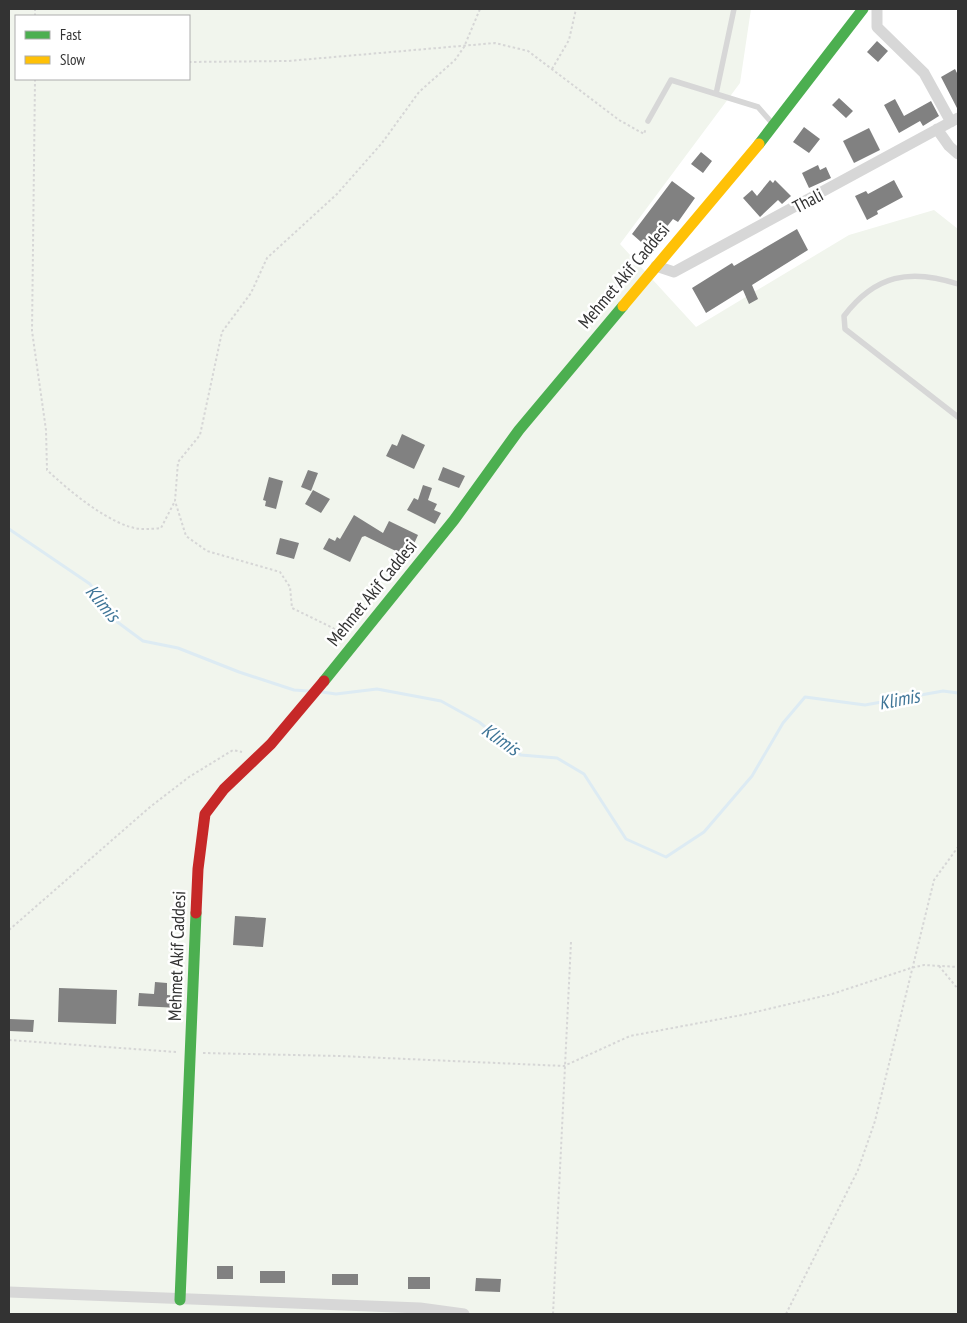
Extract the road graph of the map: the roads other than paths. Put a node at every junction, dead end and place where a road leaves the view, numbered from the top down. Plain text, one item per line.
1 (734, 9) edge
2 (864, 9) edge
3 (875, 9) edge
4 (716, 94) junction
5 (954, 120) edge
6 (648, 121) road end
7 (775, 125) junction
8 (938, 129) junction
9 (958, 154) edge
10 (656, 266) junction
11 (958, 284) edge
12 (958, 417) edge
13 (9, 1292) edge
14 (180, 1300) junction
15 (464, 1314) edge

1 - 4 lane
2 - 7 street, Mehmet Akif Caddesi
3 - 5 street
4 - 6 lane
4 - 7 lane
5 - 8 street, Thali
7 - 10 street, Mehmet Akif Caddesi
8 - 9 street
8 - 10 street, Thali
10 - 14 street, Mehmet Akif Caddesi
11 - 12 lane
13 - 14 street
14 - 15 street

